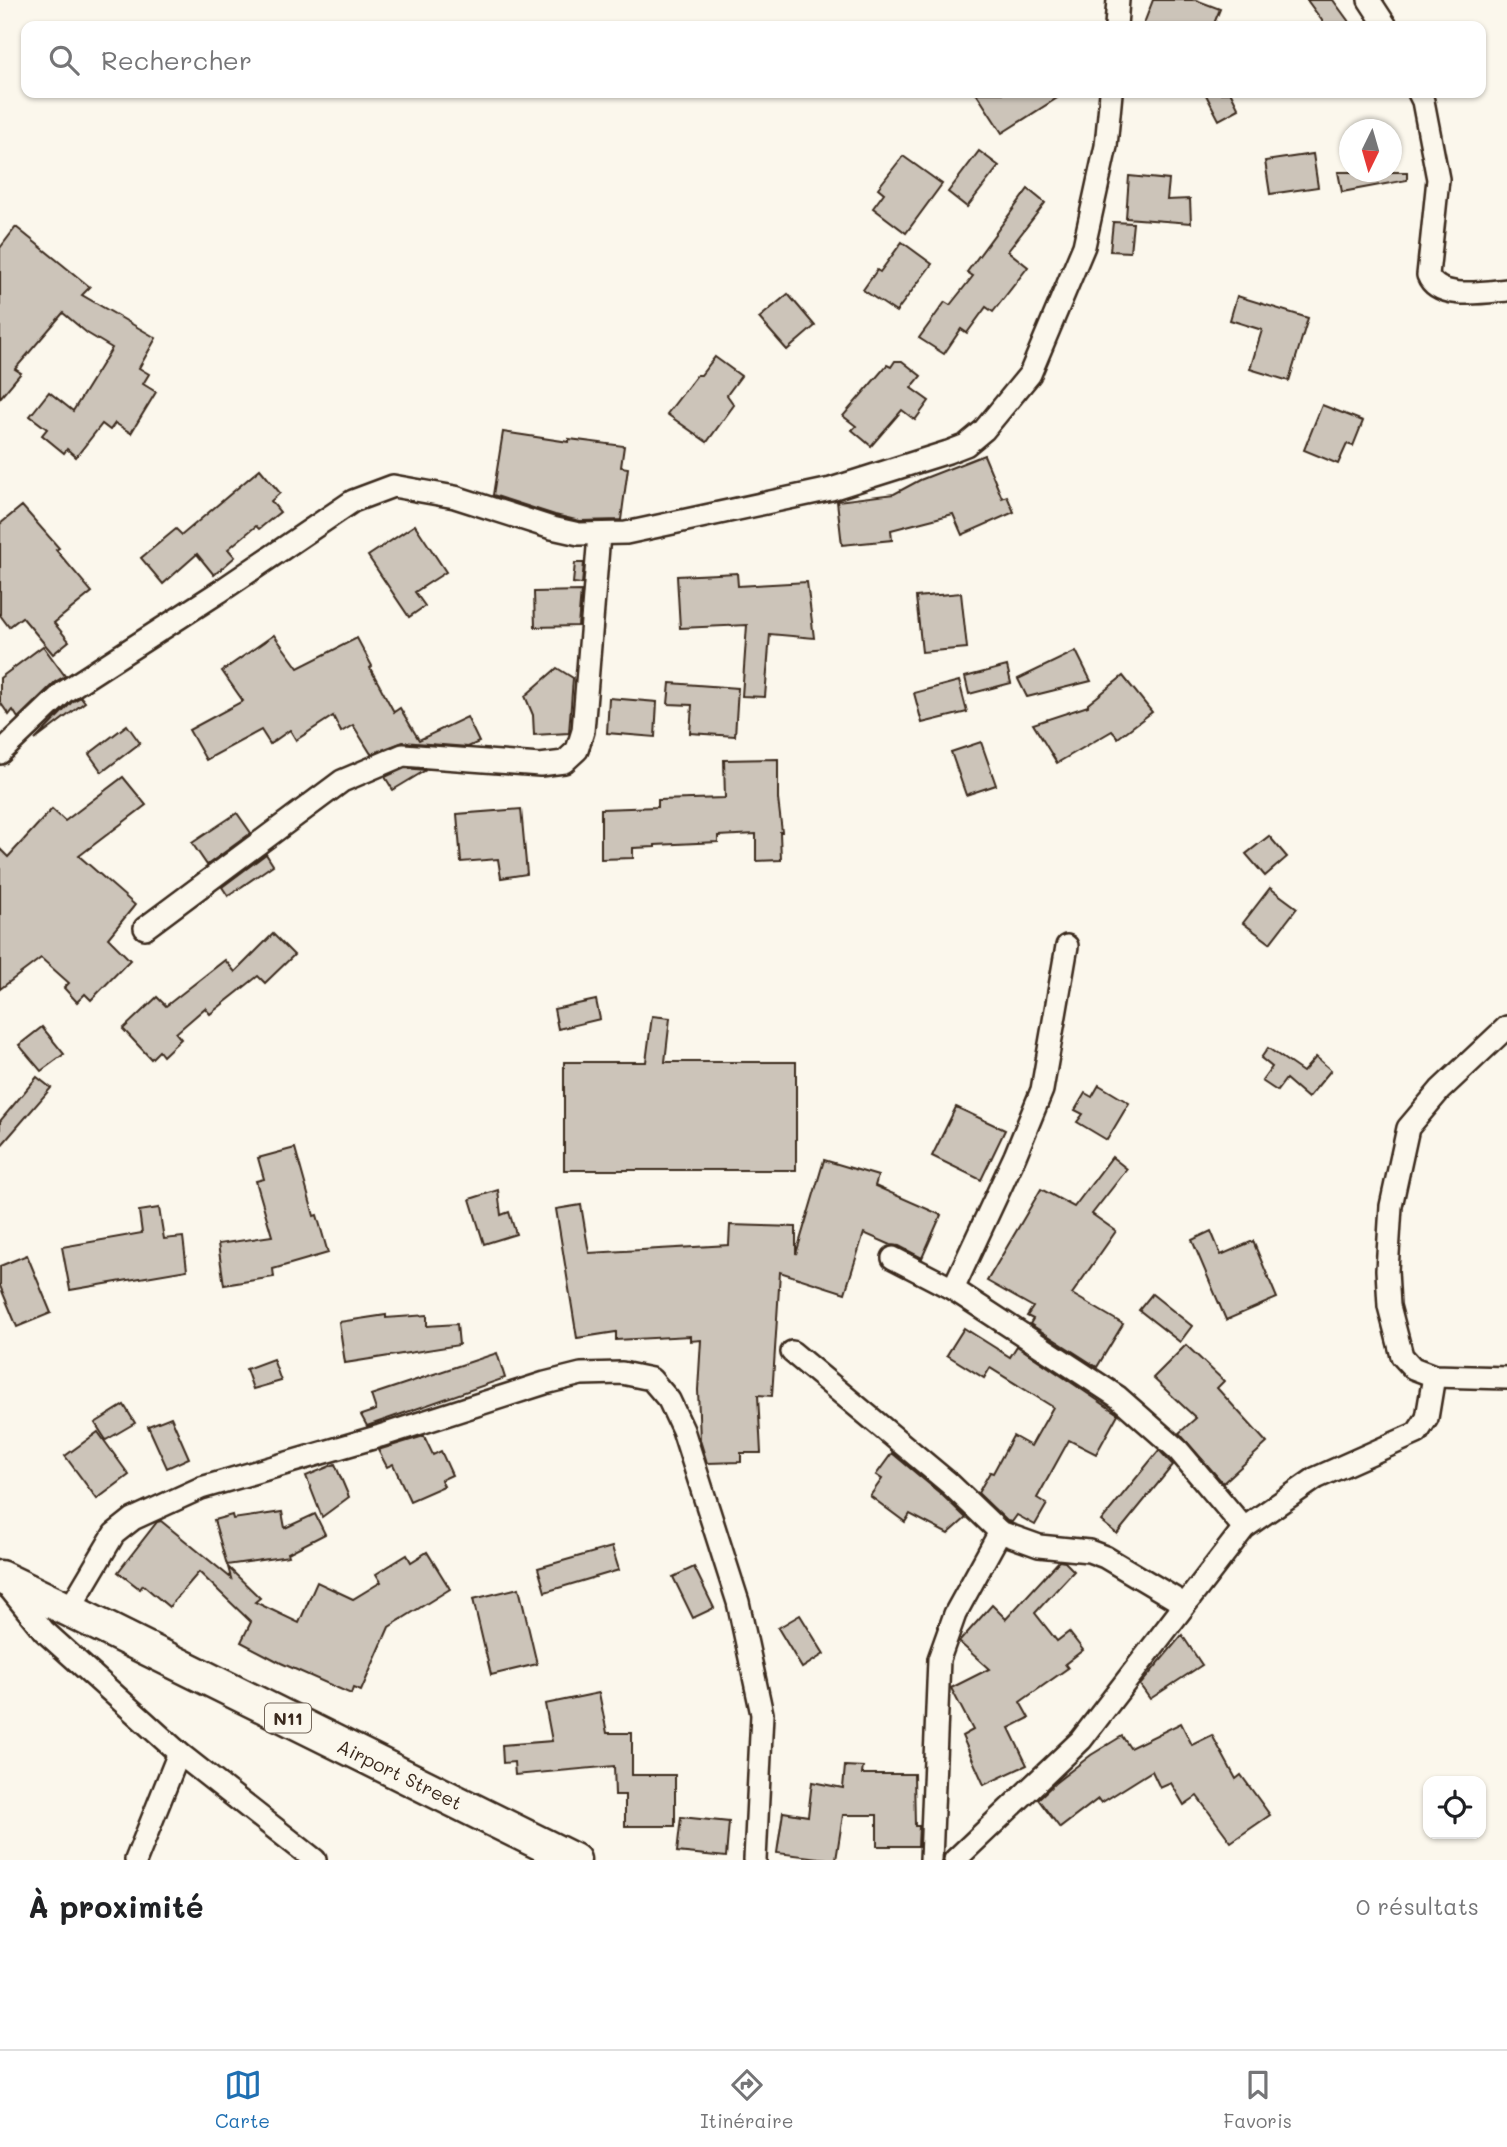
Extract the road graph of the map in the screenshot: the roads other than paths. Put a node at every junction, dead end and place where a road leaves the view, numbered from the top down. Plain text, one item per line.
1 (1118, 0) edge
2 (1369, 0) edge
3 (1116, 21) edge
4 (1383, 21) edge
5 (1111, 98) edge
6 (1422, 98) edge
7 (1507, 290) edge
8 (599, 535) junction
9 (0, 753) edge
10 (145, 928) dead end
11 (1067, 946) dead end
12 (1507, 1027) edge
13 (893, 1258) dead end
14 (953, 1289) junction
15 (792, 1352) dead end
16 (1434, 1376) junction
17 (1507, 1378) edge
18 (1244, 1528) junction
19 (1000, 1532) junction
20 (1, 1577) edge
21 (1184, 1604) junction
22 (69, 1610) junction
23 (179, 1753) junction
24 (136, 1860) edge
25 (315, 1860) edge
26 (574, 1860) edge
27 (755, 1860) edge
28 (931, 1860) edge
29 (955, 1860) edge

1 - 3 street
2 - 4 street
5 - 8 street
6 - 7 street
8 - 9 street
8 - 10 street
11 - 14 street
12 - 16 street
13 - 14 street
14 - 18 street
15 - 19 street
16 - 17 street
16 - 18 street
18 - 21 street
19 - 21 street
19 - 28 street
20 - 22 highway, Airport Street / N11
20 - 23 street
21 - 29 street
22 - 26 highway, Airport Street / N11
22 - 27 street
23 - 24 street
23 - 25 street

